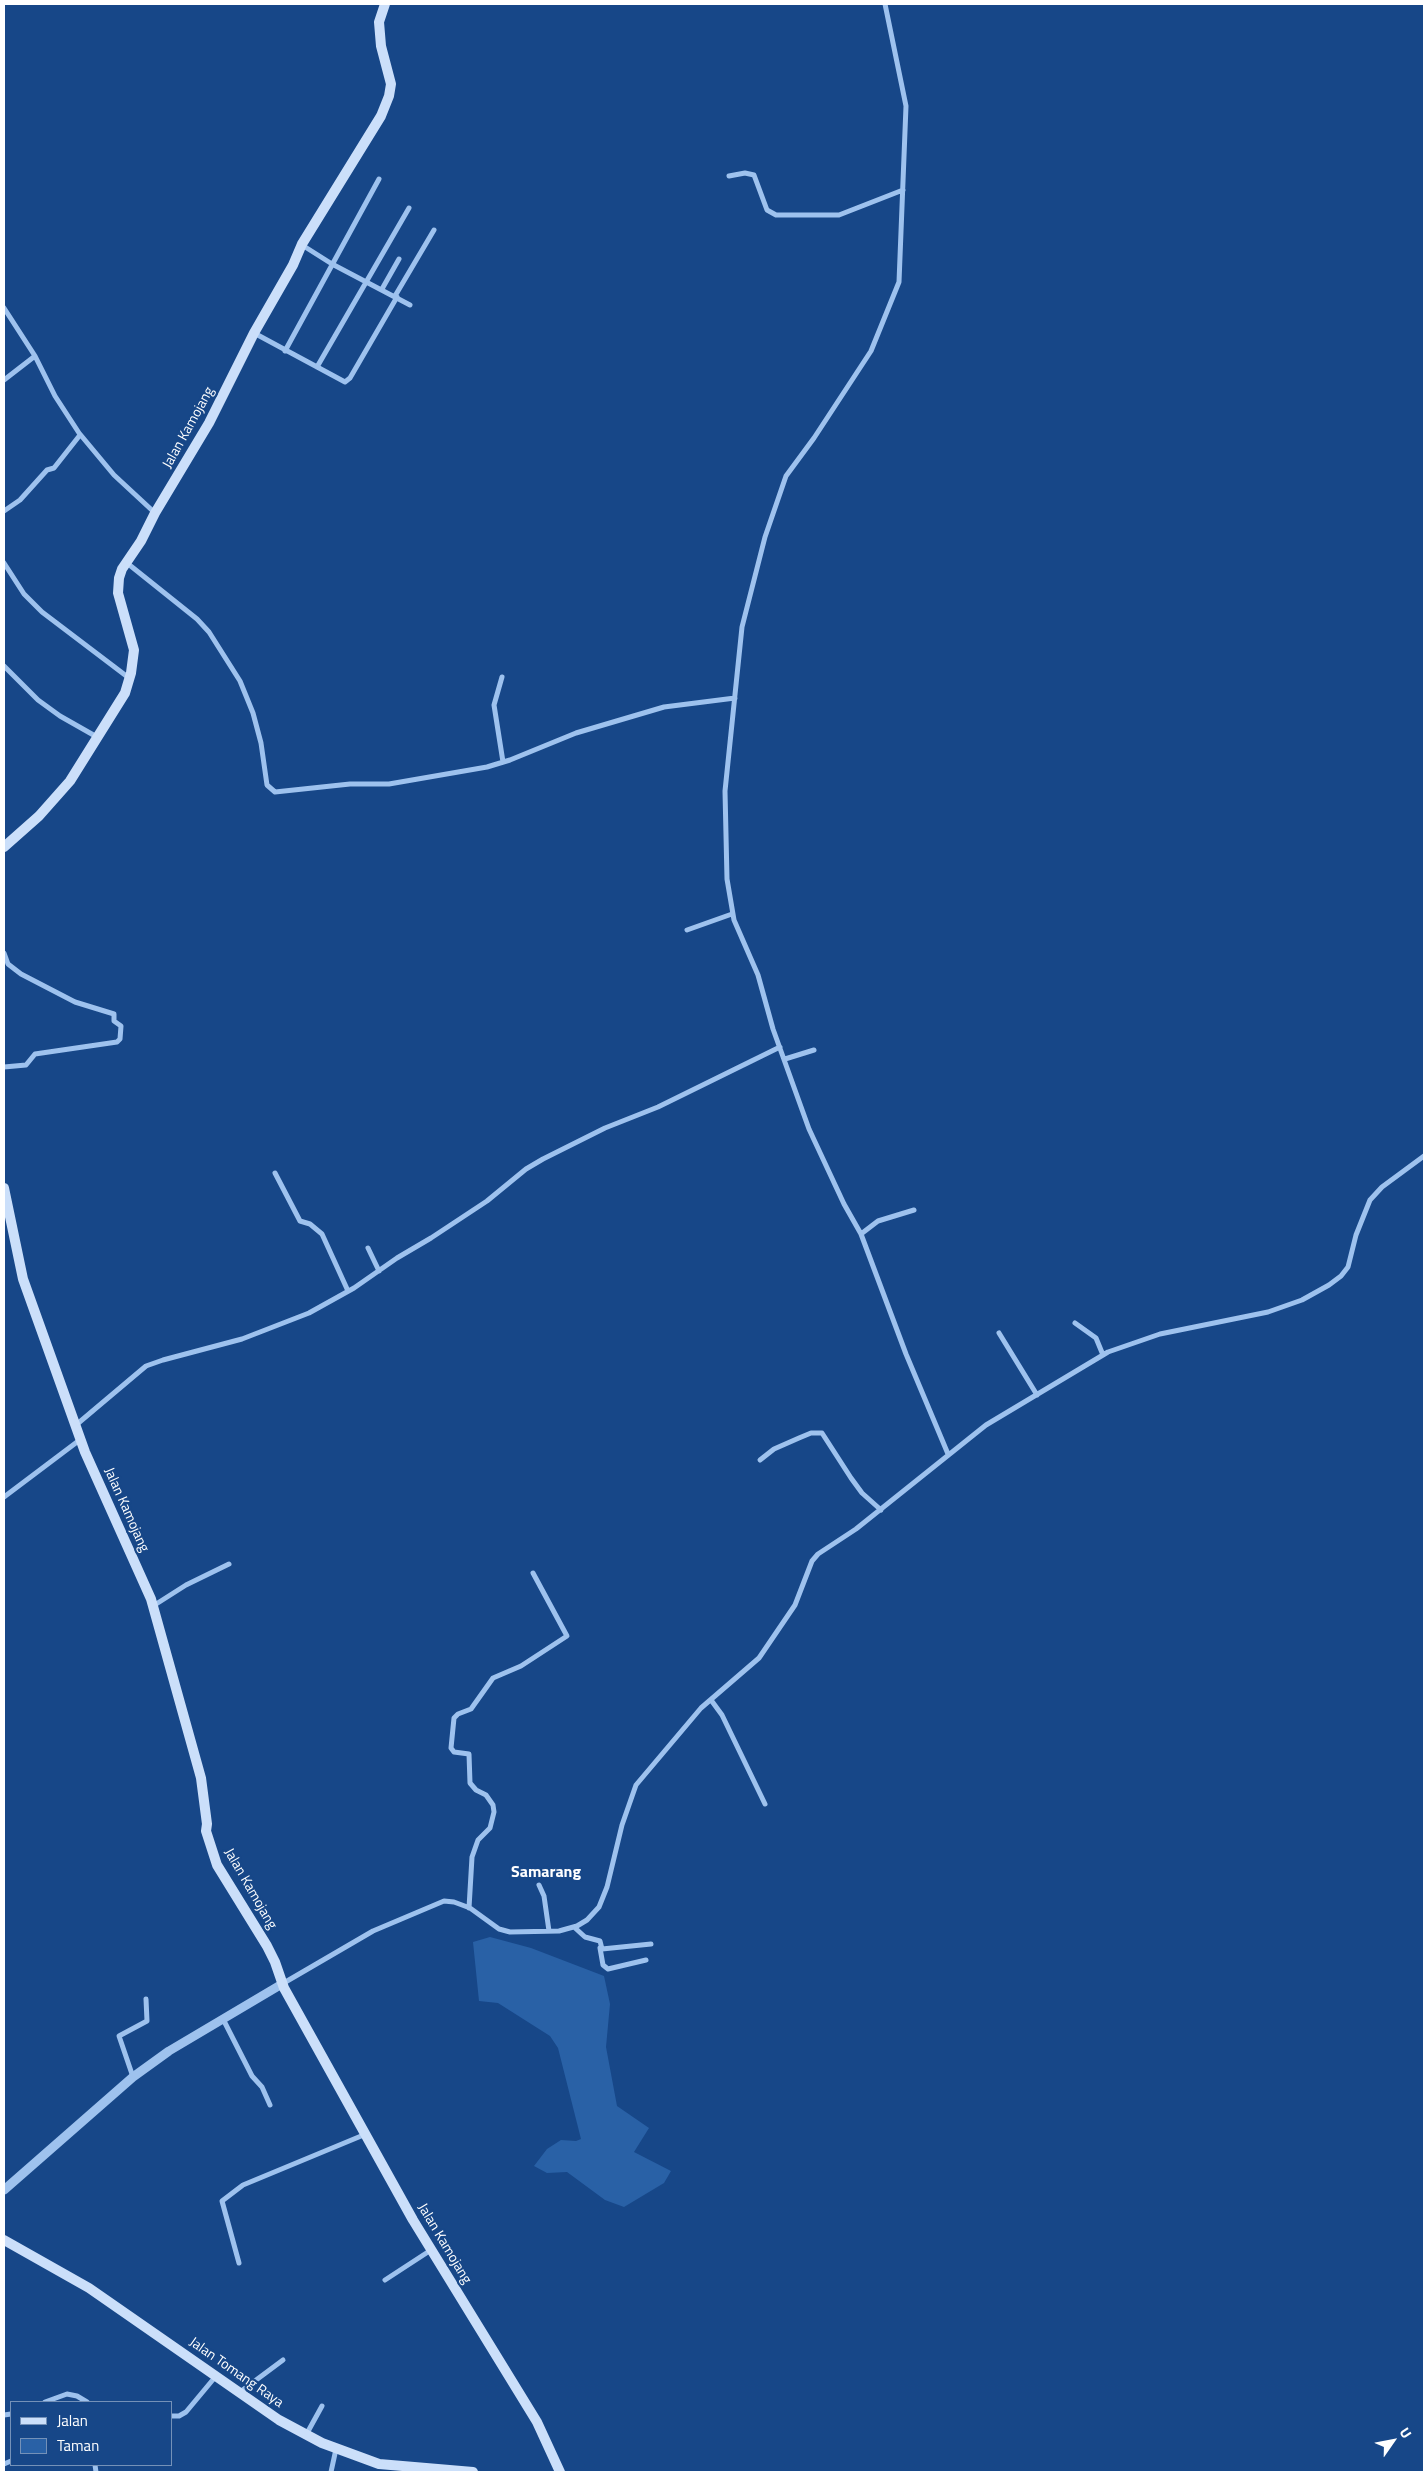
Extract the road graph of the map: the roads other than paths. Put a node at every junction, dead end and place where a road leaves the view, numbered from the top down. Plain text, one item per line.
1 (385, 4) edge
2 (885, 4) edge
3 (729, 176) dead end
4 (379, 179) dead end
5 (903, 190) junction
6 (409, 208) dead end
7 (434, 230) dead end
8 (302, 244) junction
9 (399, 259) dead end
10 (332, 264) junction
11 (366, 280) junction
12 (382, 289) junction
13 (396, 296) junction
14 (410, 305) dead end
15 (4, 308) edge
16 (254, 333) junction
17 (285, 351) junction
18 (35, 356) junction
19 (317, 367) junction
20 (4, 380) edge
21 (80, 435) junction
22 (4, 511) edge
23 (155, 513) junction
24 (125, 562) junction
25 (4, 564) edge
26 (5, 670) edge
27 (502, 677) dead end
28 (129, 678) junction
29 (735, 698) junction
30 (97, 737) junction
31 (503, 762) junction
32 (4, 847) edge
33 (732, 914) junction
34 (687, 930) dead end
35 (4, 953) edge
36 (780, 1047) junction
37 (814, 1050) dead end
38 (785, 1059) junction
39 (4, 1068) edge
40 (1424, 1156) edge
41 (275, 1173) dead end
42 (4, 1188) edge
43 (914, 1210) dead end
44 (861, 1234) junction
45 (368, 1248) dead end
46 (379, 1271) junction
47 (348, 1291) junction
48 (1075, 1323) dead end
49 (999, 1332) dead end
50 (1103, 1356) junction
51 (1037, 1395) junction
52 (76, 1425) junction
53 (80, 1439) junction
54 (948, 1454) junction
55 (760, 1460) dead end
56 (4, 1498) edge
57 (881, 1510) junction
58 (229, 1564) dead end
59 (534, 1573) dead end
60 (153, 1606) junction
61 (711, 1700) junction
62 (765, 1804) dead end
63 (539, 1885) dead end
64 (469, 1908) junction
65 (574, 1927) junction
66 (549, 1931) junction
67 (651, 1944) dead end
68 (600, 1948) junction
69 (646, 1960) dead end
70 (282, 1984) junction
71 (146, 1999) dead end
72 (223, 2019) junction
73 (133, 2077) junction
74 (270, 2105) dead end
75 (366, 2134) junction
76 (4, 2190) edge
77 (4, 2240) edge
78 (431, 2250) junction
79 (238, 2263) dead end
80 (384, 2280) dead end
81 (283, 2360) dead end
82 (217, 2375) junction
83 (240, 2392) junction
84 (48, 2401) edge
85 (85, 2401) edge
86 (322, 2406) dead end
87 (172, 2416) edge
88 (306, 2435) junction
89 (336, 2449) junction
90 (331, 2472) edge
91 (473, 2472) edge
92 (560, 2472) edge

1 - 8 main road, Jalan Kamojang
2 - 5 street
3 - 5 street
4 - 10 street
5 - 29 street
6 - 11 street
7 - 13 street
8 - 10 street
8 - 16 main road, Jalan Kamojang
9 - 12 street
10 - 11 street
10 - 17 street
11 - 12 street
11 - 19 street
12 - 13 street
13 - 14 street
13 - 19 street
15 - 18 street
16 - 17 street
16 - 23 main road, Jalan Kamojang
17 - 19 street
18 - 20 street
18 - 21 street
21 - 22 street
21 - 23 street
23 - 24 main road, Jalan Kamojang
24 - 28 main road, Jalan Kamojang
24 - 31 street
25 - 28 street
26 - 30 street
27 - 31 street
28 - 30 main road, Jalan Kamojang
29 - 31 street
29 - 33 street
30 - 32 main road, Jalan Kamojang
33 - 34 street
33 - 36 street
35 - 39 street
36 - 38 street
36 - 46 street
37 - 38 street
38 - 44 street
40 - 50 street
41 - 47 street
42 - 52 main road, Jalan Kamojang
43 - 44 street
44 - 54 street
45 - 46 street
46 - 47 street
47 - 52 street
48 - 50 street
49 - 51 street
50 - 51 street
51 - 54 street
52 - 53 main road, Jalan Kamojang
53 - 56 street
53 - 60 main road, Jalan Kamojang
54 - 57 street
55 - 57 street
57 - 61 street
58 - 60 street
59 - 64 street
60 - 70 main road, Jalan Kamojang
61 - 62 street
61 - 65 street
63 - 66 street
64 - 66 street
64 - 70 street
65 - 66 street
65 - 68 street
67 - 68 street
68 - 69 street
70 - 72 street
70 - 75 main road, Jalan Kamojang
71 - 73 street
72 - 73 street
72 - 74 street
73 - 76 street
75 - 78 main road, Jalan Kamojang
75 - 79 street
77 - 82 main road, Jalan Tomang Raya
78 - 80 street
78 - 92 main road, Jalan Kamojang
81 - 83 street
82 - 83 main road, Jalan Tomang Raya
82 - 87 street
83 - 88 main road, Jalan Tomang Raya
84 - 85 street
86 - 88 street
88 - 89 main road, Jalan Tomang Raya
89 - 90 street
89 - 91 main road, Jalan Tomang Raya

